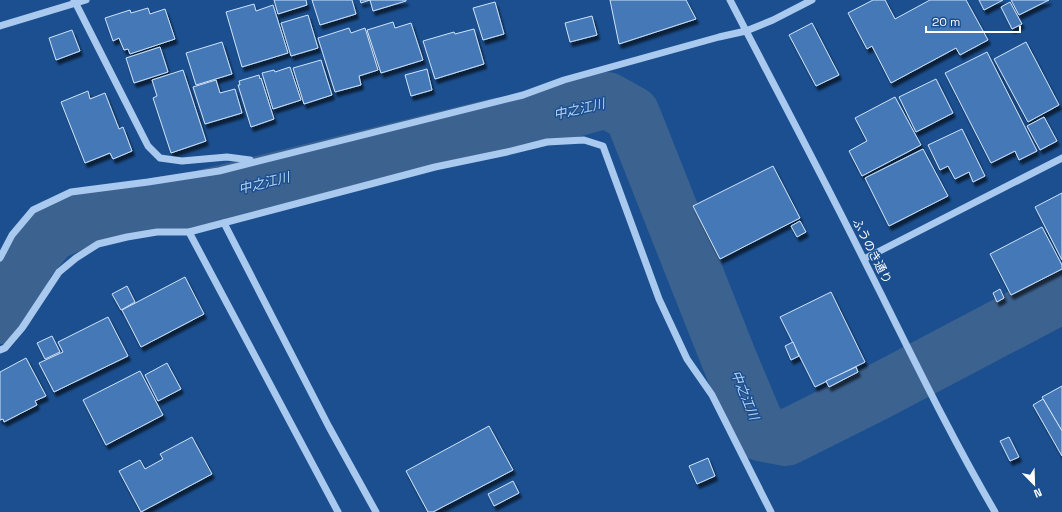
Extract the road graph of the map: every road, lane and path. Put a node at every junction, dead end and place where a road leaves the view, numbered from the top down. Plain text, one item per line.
1 (86, 0) edge
2 (730, 0) edge
3 (812, 0) edge
4 (75, 1) edge
5 (0, 26) edge
6 (746, 31) junction
7 (1062, 158) edge
8 (256, 161) junction
9 (224, 223) junction
10 (189, 232) junction
11 (0, 258) edge
12 (864, 260) junction
13 (0, 350) edge
14 (338, 512) edge
15 (376, 512) edge
16 (771, 512) edge
17 (995, 512) edge

1 - 4 street
2 - 6 street, ふうのき通り
3 - 6 street
4 - 5 street
4 - 8 street
6 - 8 street
6 - 12 street, ふうのき通り
7 - 12 street
8 - 11 street
9 - 10 street
9 - 15 street
9 - 16 street
10 - 13 street
10 - 14 street
12 - 17 street, ふうのき通り

